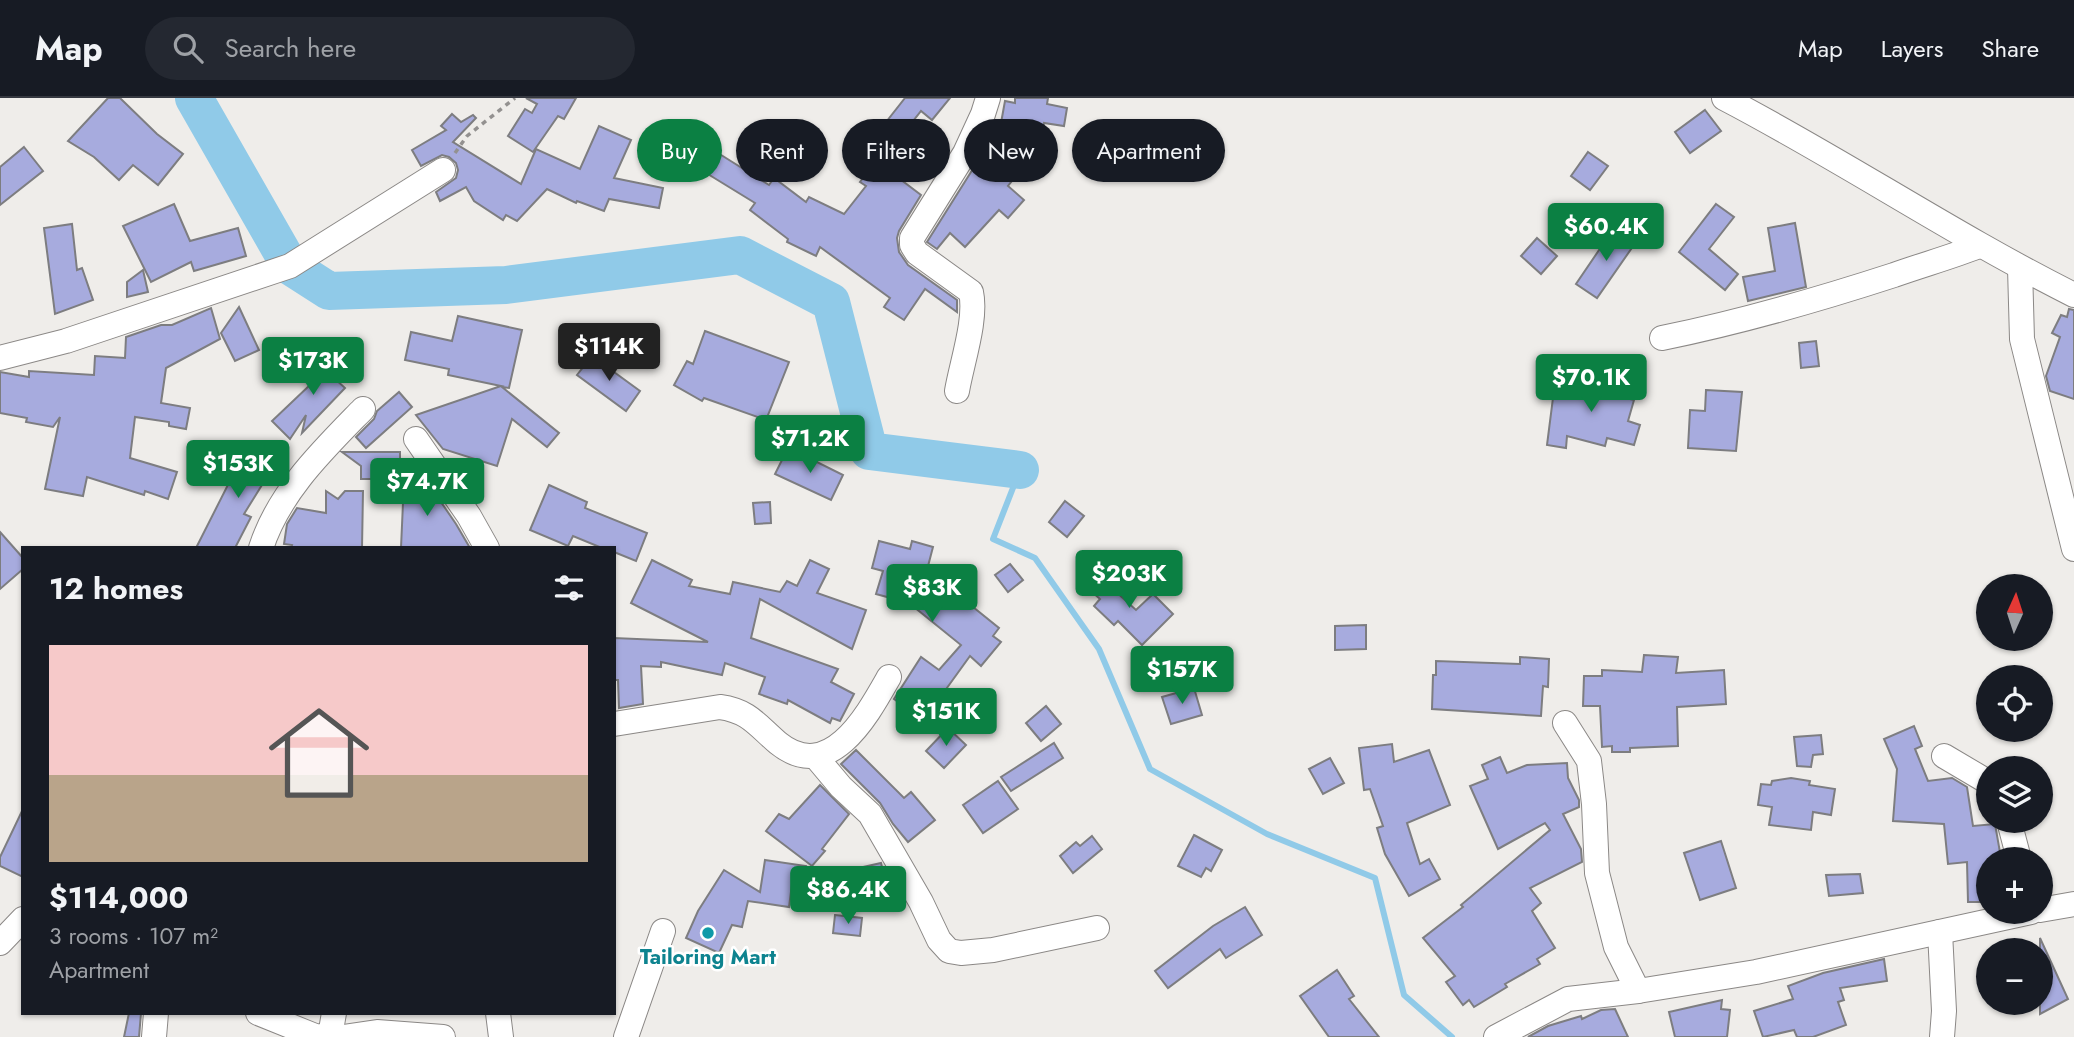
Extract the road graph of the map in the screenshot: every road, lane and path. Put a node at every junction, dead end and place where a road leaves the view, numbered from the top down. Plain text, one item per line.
1 (514, 98) edge
2 (988, 98) edge
3 (1724, 98) edge
4 (443, 170) joint
5 (1979, 246) junction
6 (2020, 268) junction
7 (2074, 295) edge
8 (1662, 338) dead end
9 (0, 358) edge
10 (957, 391) dead end
11 (363, 409) dead end
12 (416, 439) dead end
13 (262, 546) edge
14 (486, 546) edge
15 (2074, 549) edge
16 (889, 677) dead end
17 (1565, 723) dead end
18 (616, 724) edge
19 (815, 756) junction
20 (1944, 756) dead end
21 (1976, 775) edge
22 (2074, 904) edge
23 (2053, 908) edge
24 (21, 921) edge
25 (1976, 924) edge
26 (1097, 928) dead end
27 (663, 931) dead end
28 (1940, 932) junction
29 (0, 943) edge
30 (1638, 991) junction
31 (156, 1015) edge
32 (263, 1015) edge
33 (334, 1015) edge
34 (498, 1015) edge
35 (1500, 1035) edge
36 (330, 1036) edge
37 (154, 1037) edge
38 (342, 1037) edge
39 (443, 1037) edge
40 (501, 1037) edge
41 (626, 1037) edge
42 (1942, 1037) edge

1 - 4 path
2 - 10 street
3 - 5 street
4 - 9 street
5 - 6 street
5 - 8 street
6 - 7 street
6 - 15 street
11 - 13 street
12 - 14 street
16 - 19 street
17 - 30 street
18 - 19 street
19 - 26 street
20 - 21 street
22 - 23 street
24 - 29 street
25 - 28 street
27 - 41 street
28 - 30 street
28 - 42 street
30 - 35 street
31 - 37 street
32 - 36 street
33 - 36 street
34 - 40 street
36 - 38 street
38 - 39 street

